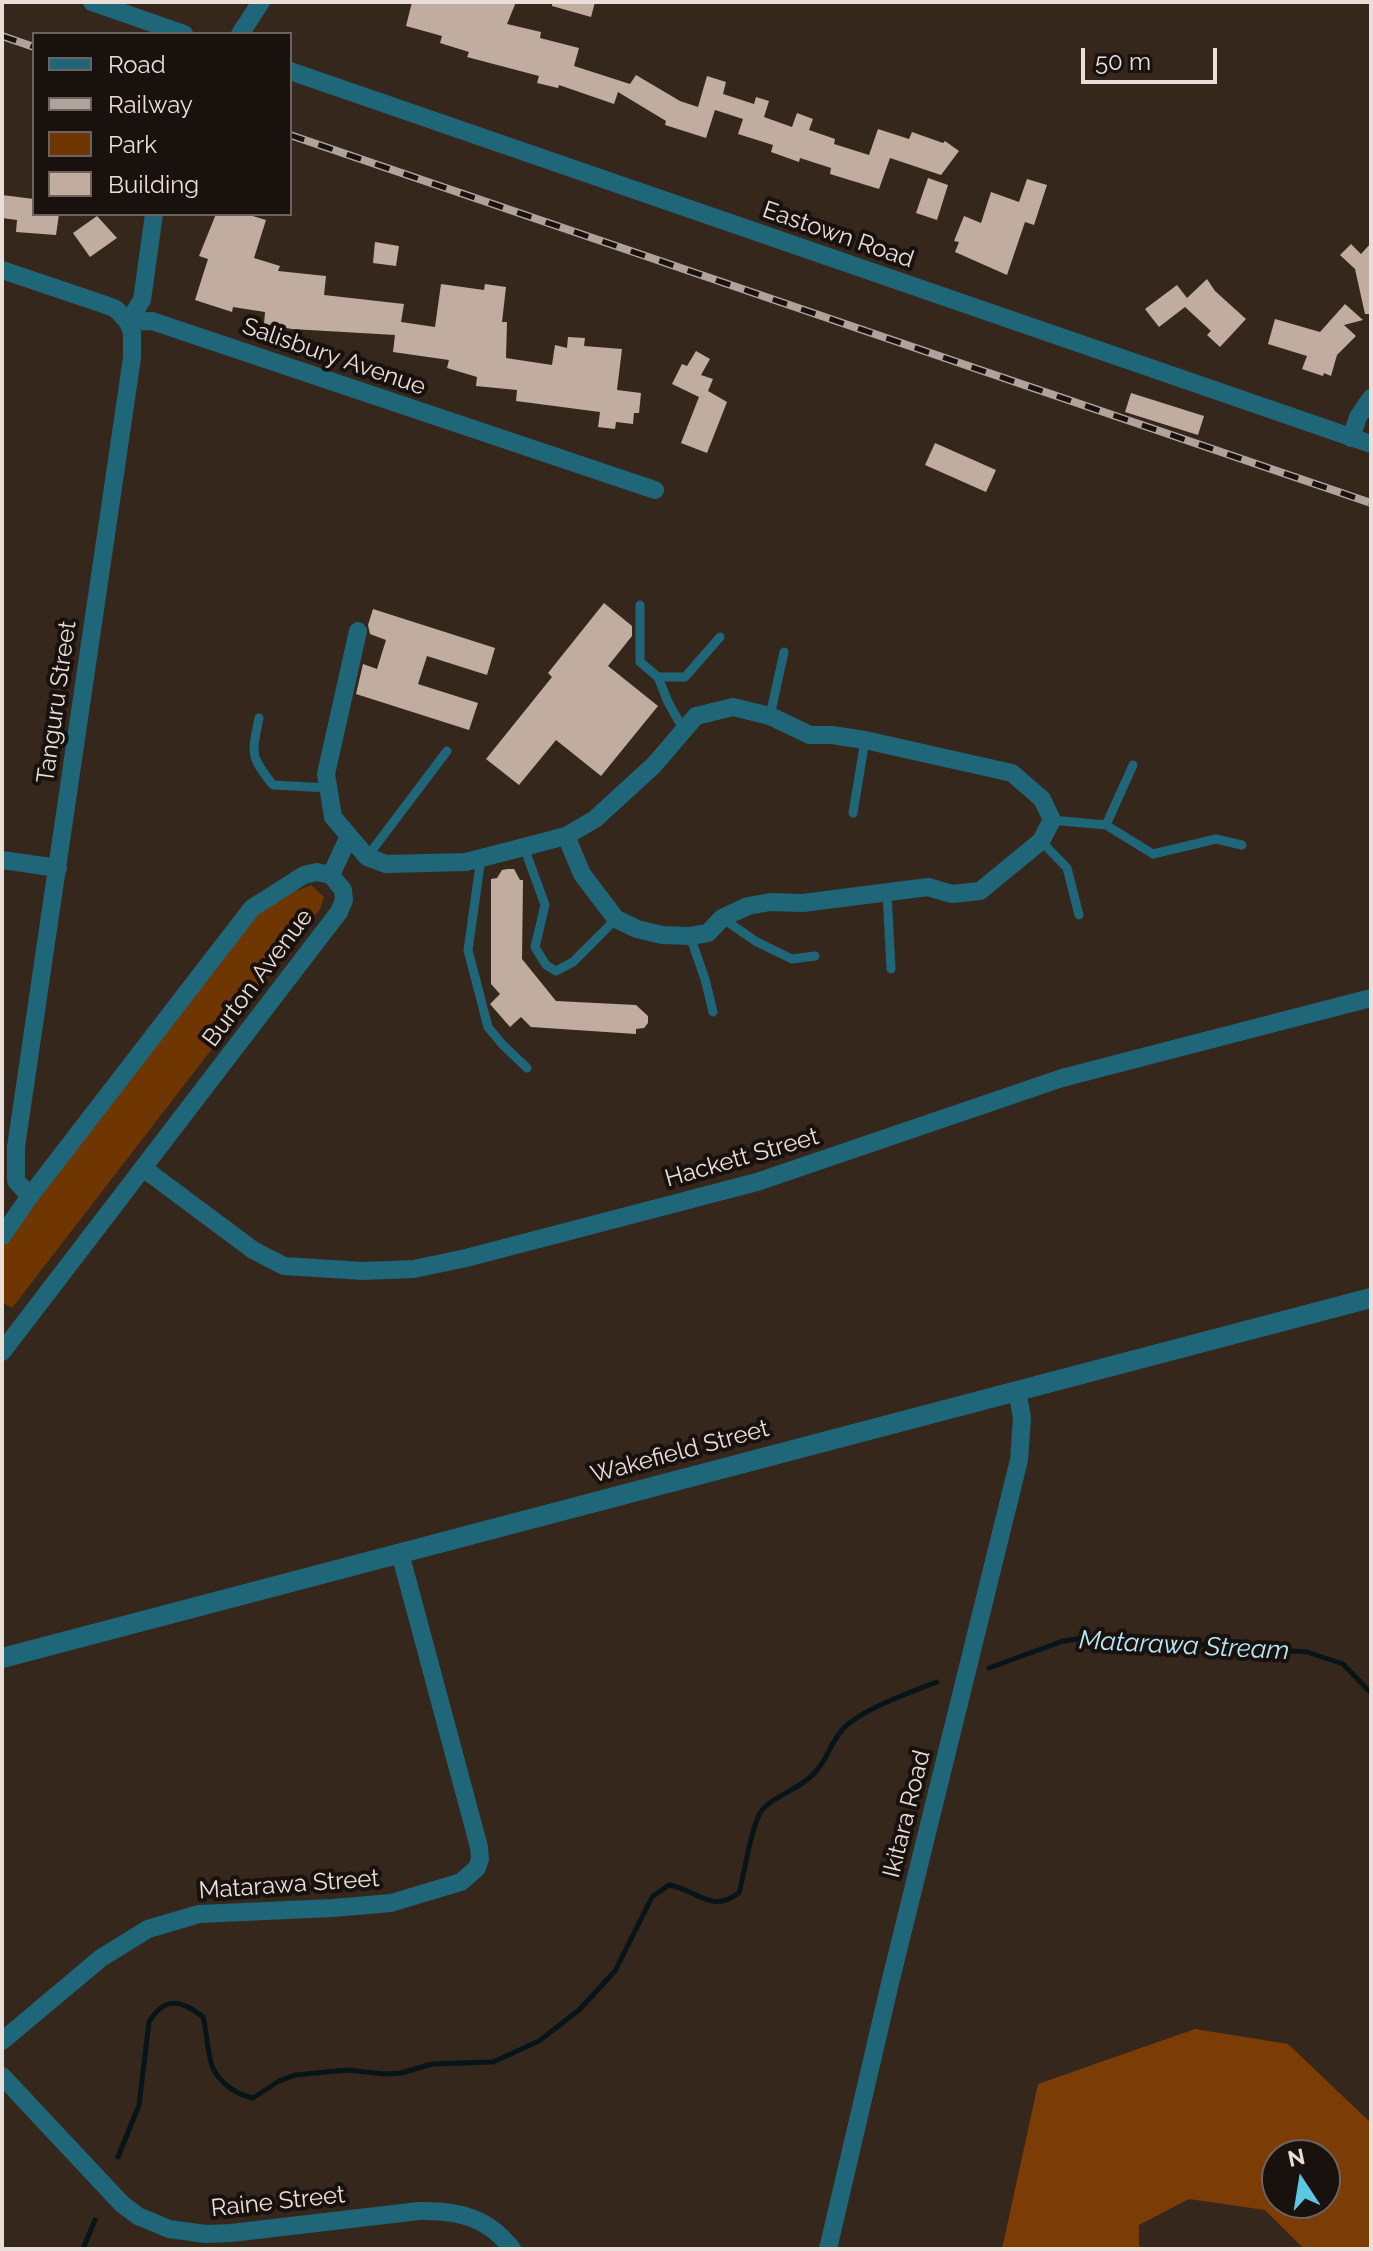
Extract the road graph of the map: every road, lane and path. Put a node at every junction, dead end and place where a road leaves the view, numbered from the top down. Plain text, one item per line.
1 (92, 2) edge
2 (261, 2) edge
3 (178, 32) edge
4 (241, 32) edge
5 (292, 72) edge
6 (154, 216) edge
7 (2, 270) edge
8 (128, 322) junction
9 (1371, 398) edge
10 (1351, 438) junction
11 (1371, 444) edge
12 (655, 490) dead end
13 (640, 605) dead end
14 (358, 631) dead end
15 (720, 637) dead end
16 (784, 652) dead end
17 (658, 677) junction
18 (770, 716) junction
19 (259, 718) dead end
20 (683, 729) junction
21 (865, 740) junction
22 (447, 751) dead end
23 (1133, 765) dead end
24 (329, 788) junction
25 (853, 813) dead end
26 (1052, 820) junction
27 (1106, 825) junction
28 (349, 836) junction
29 (566, 836) junction
30 (1041, 841) junction
31 (1242, 845) dead end
32 (524, 847) junction
33 (367, 857) junction
34 (481, 858) junction
35 (2, 860) edge
36 (58, 868) junction
37 (331, 875) junction
38 (887, 893) junction
39 (1079, 915) dead end
40 (722, 918) junction
41 (616, 919) junction
42 (690, 936) junction
43 (815, 956) dead end
44 (891, 969) dead end
45 (1371, 998) edge
46 (713, 1012) dead end
47 (527, 1068) dead end
48 (143, 1168) junction
49 (30, 1196) junction
50 (2, 1236) edge
51 (1371, 1298) edge
52 (9, 1328) edge
53 (2, 1352) edge
54 (1017, 1391) junction
55 (400, 1553) junction
56 (2, 1658) edge
57 (2, 2041) edge
58 (2, 2076) edge
59 (512, 2249) edge
60 (828, 2249) edge

1 - 3 street
2 - 4 street
5 - 10 street, Eastown Road
6 - 8 street, Tanguru Street
7 - 8 street, Salisbury Avenue
8 - 12 street, Salisbury Avenue
8 - 36 street, Tanguru Street
9 - 10 street
10 - 11 street, Eastown Road
13 - 17 lane
14 - 24 street
15 - 17 lane
16 - 18 lane
17 - 20 lane
18 - 20 street
18 - 21 street
19 - 24 lane
20 - 29 street
21 - 25 lane
21 - 26 street
22 - 33 lane
23 - 27 lane
24 - 28 street
26 - 27 lane
26 - 30 street
27 - 31 lane
28 - 33 street
28 - 37 street
29 - 32 street
29 - 41 street
30 - 38 street
30 - 39 lane
32 - 34 street
32 - 41 lane
33 - 34 street
34 - 47 lane
35 - 36 street
36 - 49 street, Tanguru Street
37 - 48 street, Burton Avenue
37 - 49 street, Burton Avenue
38 - 40 street
38 - 44 lane
40 - 42 street
40 - 43 lane
41 - 42 street
42 - 46 lane
45 - 48 street, Hackett Street
48 - 52 street, Burton Avenue
49 - 50 street, Burton Avenue
51 - 54 street, Wakefield Street
52 - 53 street, Burton Avenue
54 - 55 street, Wakefield Street
54 - 60 street, Ikitara Road
55 - 56 street, Wakefield Street
55 - 57 street, Matarawa Street
58 - 59 street, Raine Street

